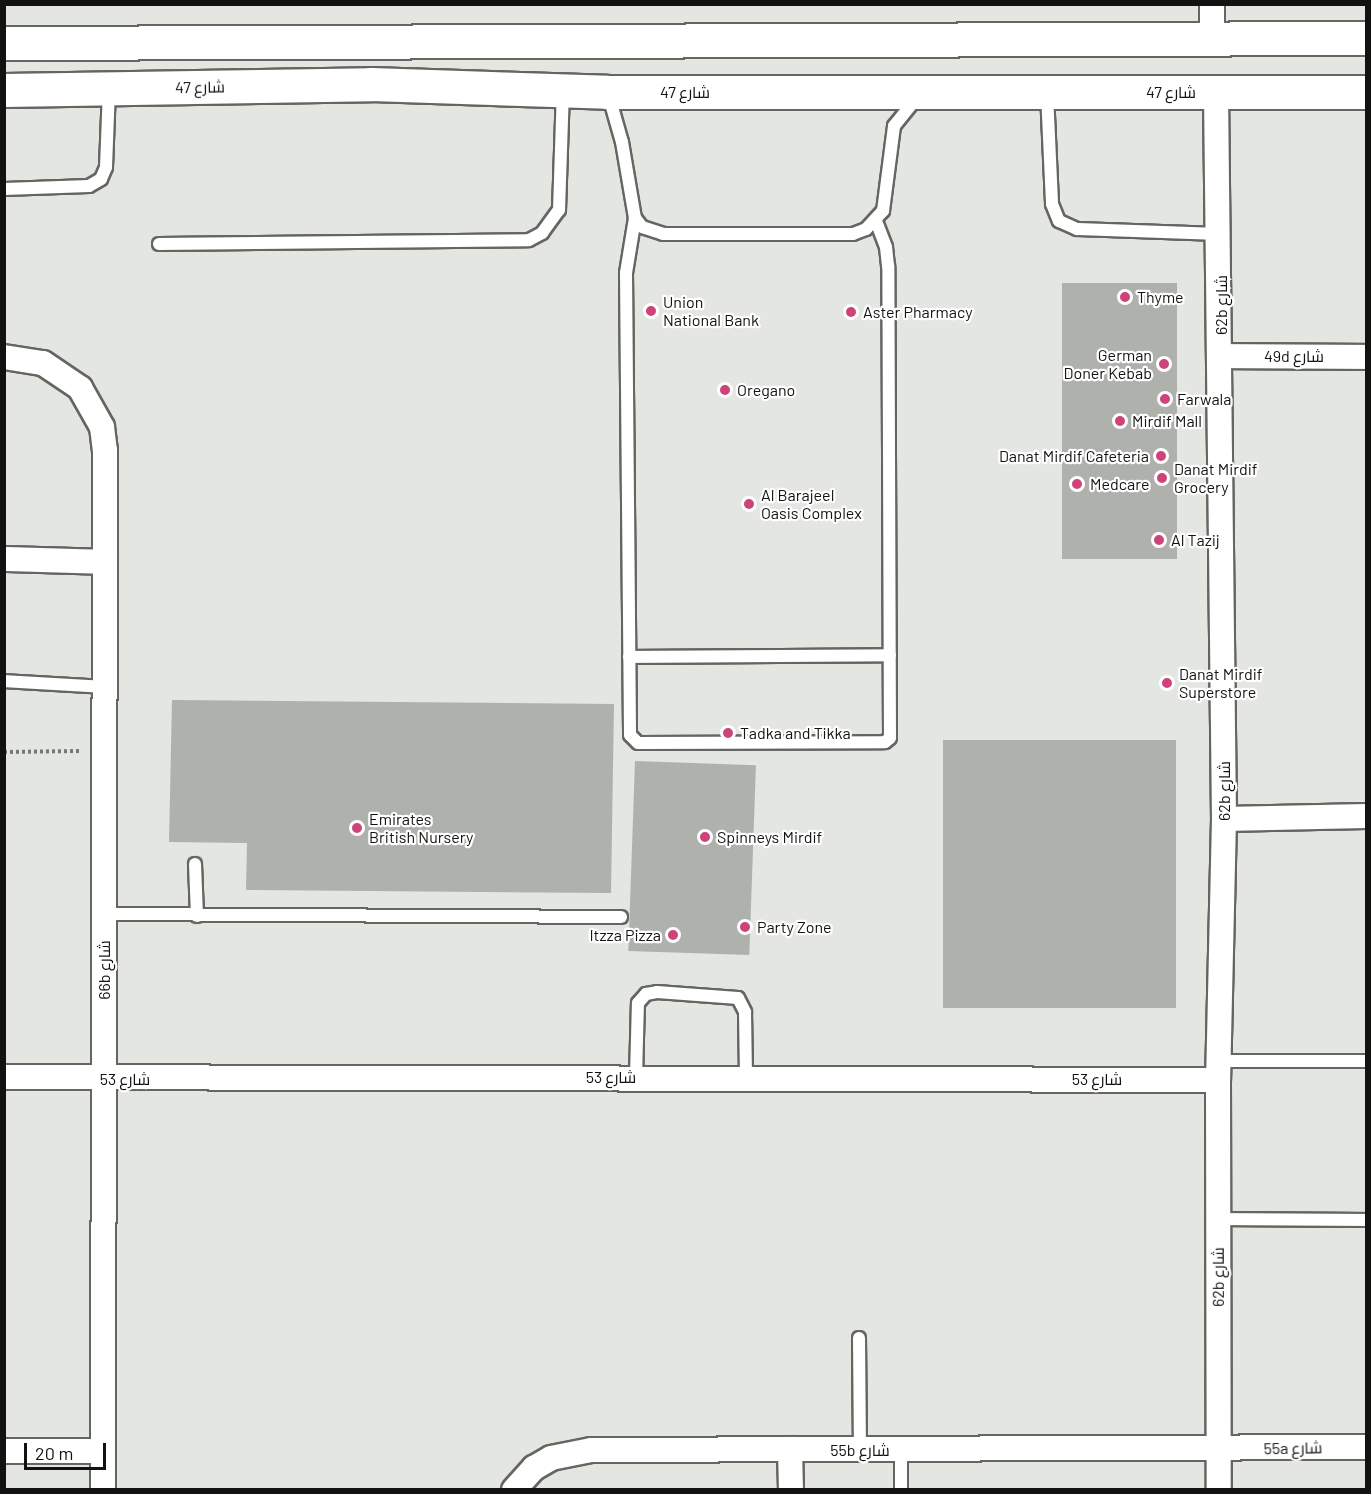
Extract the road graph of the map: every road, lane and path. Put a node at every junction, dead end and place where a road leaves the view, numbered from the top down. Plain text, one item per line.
1 (1212, 4) edge
2 (1212, 38) junction
3 (1366, 38) edge
4 (4, 44) edge
5 (449, 44) junction
6 (662, 44) junction
7 (372, 84) junction
8 (109, 88) junction
9 (4, 90) edge
10 (563, 91) junction
11 (607, 92) junction
12 (925, 92) junction
13 (1047, 92) junction
14 (1216, 92) junction
15 (1366, 92) edge
16 (4, 189) edge
17 (635, 218) junction
18 (876, 221) junction
19 (1220, 234) junction
20 (159, 244) dead end
21 (1221, 356) junction
22 (4, 357) edge
23 (1366, 357) edge
24 (4, 559) edge
25 (105, 562) junction
26 (890, 656) junction
27 (629, 657) junction
28 (4, 681) edge
29 (104, 687) junction
30 (104, 750) junction
31 (4, 752) edge
32 (1366, 816) edge
33 (1224, 819) junction
34 (195, 864) dead end
35 (104, 914) junction
36 (197, 916) junction
37 (621, 917) dead end
38 (1366, 1061) edge
39 (1218, 1070) junction
40 (4, 1077) edge
41 (636, 1077) junction
42 (746, 1077) junction
43 (104, 1079) junction
44 (1218, 1219) junction
45 (1366, 1221) edge
46 (859, 1338) dead end
47 (1366, 1447) edge
48 (790, 1449) junction
49 (1219, 1449) junction
50 (860, 1450) junction
51 (901, 1450) junction
52 (4, 1451) edge
53 (103, 1451) junction
54 (103, 1490) edge
55 (514, 1490) edge
56 (791, 1490) edge
57 (901, 1490) edge
58 (1219, 1490) edge

1 - 2 street
2 - 3 street
2 - 6 street
4 - 5 street
5 - 6 street
5 - 7 street
6 - 11 street
7 - 8 street, شارع 47
7 - 10 street, شارع 47
8 - 9 street, شارع 47
8 - 16 lane
10 - 11 street, شارع 47
10 - 20 lane
11 - 12 street, شارع 47
11 - 17 lane
12 - 13 street, شارع 47
12 - 18 lane
13 - 14 street, شارع 47
13 - 19 lane
14 - 15 street, شارع 47
14 - 19 street, 62b شارع
17 - 18 lane
17 - 27 lane
18 - 26 lane
19 - 21 street, 62b شارع
21 - 23 street, 49d شارع
21 - 33 street, 62b شارع
22 - 25 street, 66b شارع
24 - 25 street
25 - 29 street, 66b شارع
26 - 27 lane
26 - 27 lane
28 - 29 lane
29 - 30 street, 66b شارع
30 - 31 path
30 - 35 street, 66b شارع
32 - 33 street
33 - 39 street, 62b شارع
34 - 36 lane
35 - 36 lane
35 - 43 street, 66b شارع
36 - 37 lane
38 - 39 lane
39 - 42 street, شارع 53
39 - 44 street, 62b شارع
40 - 43 street, شارع 53
41 - 42 street, شارع 53
41 - 42 lane
41 - 43 street, شارع 53
43 - 53 street, 66b شارع
44 - 45 lane
44 - 49 street, 62b شارع
46 - 50 lane
47 - 49 street, 55a شارع
48 - 50 street, 55b شارع
48 - 55 street, 55b شارع
48 - 56 street
49 - 51 street, 55b شارع
49 - 58 street, 62b شارع
50 - 51 street, 55b شارع
51 - 57 lane
52 - 53 street
53 - 54 street, 66b شارع

